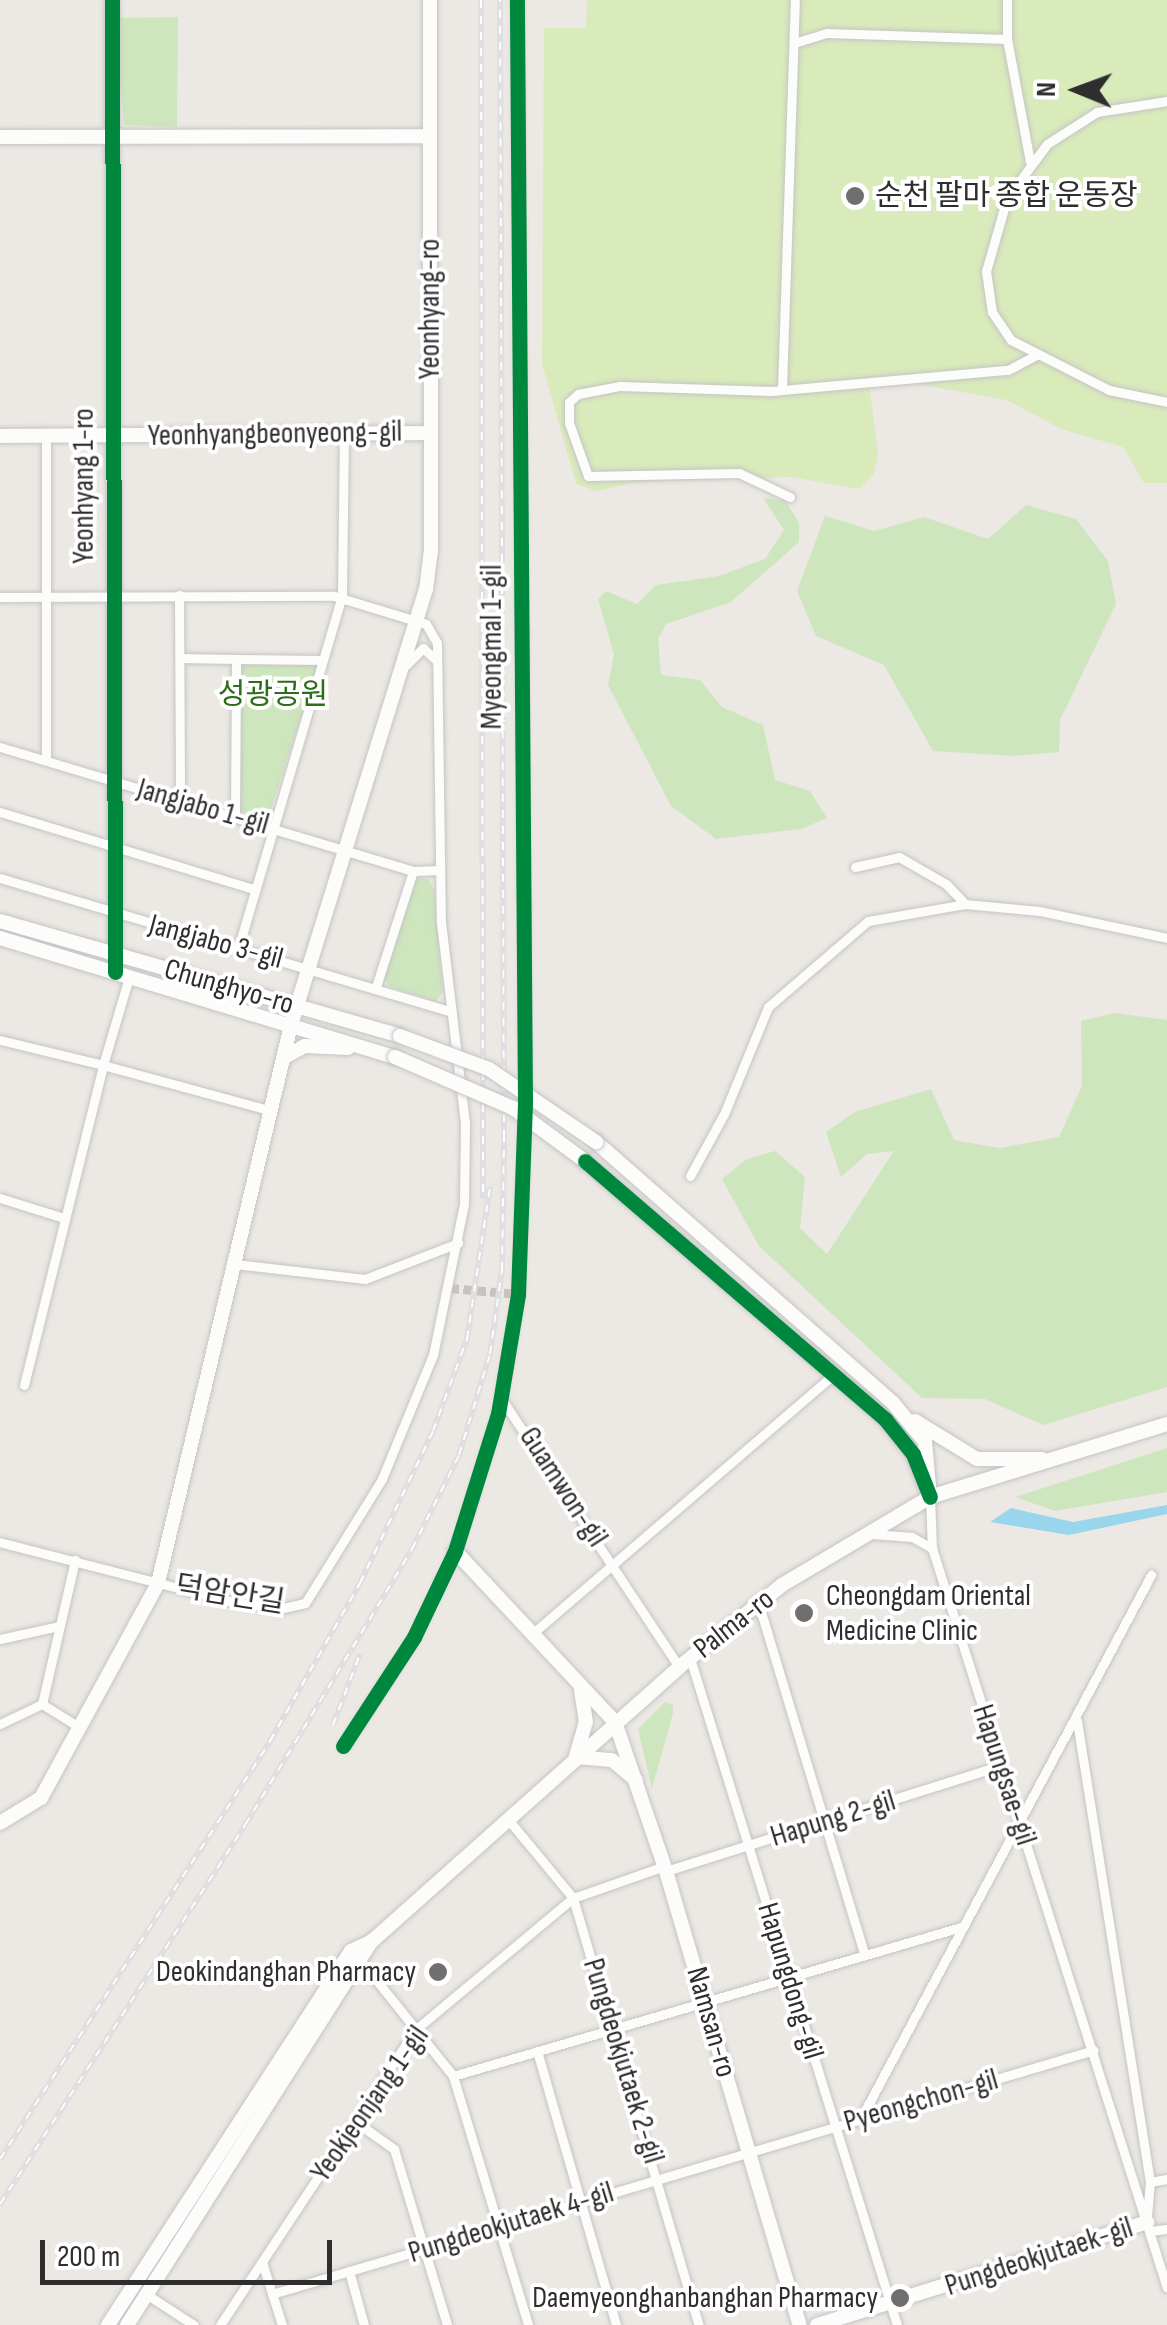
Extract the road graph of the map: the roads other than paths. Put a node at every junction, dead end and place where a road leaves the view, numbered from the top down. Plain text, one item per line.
1 (112, 0) edge
2 (430, 0) edge
3 (517, 0) edge
4 (795, 0) edge
5 (1007, 0) edge
6 (1007, 38) junction
7 (794, 43) junction
8 (1167, 101) edge
9 (112, 136) junction
10 (430, 136) junction
11 (0, 137) edge
12 (1030, 162) junction
13 (1036, 355) junction
14 (782, 389) junction
15 (1167, 402) edge
16 (344, 433) junction
17 (430, 433) junction
18 (46, 435) junction
19 (0, 436) edge
20 (110, 436) junction
21 (790, 498) dead end
22 (112, 595) junction
23 (180, 595) junction
24 (342, 596) junction
25 (0, 597) edge
26 (45, 597) junction
27 (418, 617) junction
28 (180, 658) junction
29 (236, 658) junction
30 (322, 660) junction
31 (438, 665) junction
32 (402, 671) junction
33 (0, 746) edge
34 (46, 760) junction
35 (110, 781) junction
36 (180, 800) junction
37 (0, 812) edge
38 (236, 816) junction
39 (269, 826) junction
40 (112, 846) junction
41 (348, 850) junction
42 (855, 867) dead end
43 (440, 870) junction
44 (413, 871) junction
45 (0, 878) edge
46 (254, 889) junction
47 (965, 904) junction
48 (112, 913) junction
49 (0, 921) edge
50 (0, 938) edge
51 (1167, 938) edge
52 (238, 949) junction
53 (114, 955) junction
54 (312, 968) junction
55 (122, 974) junction
56 (376, 987) junction
57 (298, 1008) junction
58 (448, 1010) junction
59 (291, 1025) junction
60 (0, 1040) edge
61 (360, 1046) junction
62 (282, 1058) junction
63 (102, 1064) junction
64 (269, 1110) junction
65 (690, 1176) dead end
66 (0, 1198) edge
67 (64, 1218) junction
68 (458, 1243) junction
69 (236, 1264) junction
70 (518, 1294) joint
71 (834, 1375) junction
72 (24, 1385) dead end
73 (502, 1398) junction
74 (893, 1402) junction
75 (1167, 1424) edge
76 (1077, 1455) junction
77 (930, 1497) junction
78 (864, 1534) junction
79 (0, 1542) edge
80 (932, 1548) junction
81 (455, 1551) junction
82 (75, 1560) junction
83 (614, 1566) junction
84 (1151, 1576) dead end
85 (158, 1583) junction
86 (758, 1602) junction
87 (59, 1626) junction
88 (532, 1634) junction
89 (0, 1638) edge
90 (685, 1662) junction
91 (580, 1684) junction
92 (42, 1704) junction
93 (1077, 1720) junction
94 (615, 1722) junction
95 (0, 1724) edge
96 (79, 1727) junction
97 (343, 1746) dead end
98 (576, 1757) junction
99 (1000, 1766) junction
100 (640, 1784) junction
101 (506, 1818) junction
102 (826, 1821) junction
103 (1020, 1822) junction
104 (0, 1823) edge
105 (749, 1846) junction
106 (665, 1868) junction
107 (573, 1898) junction
108 (961, 1927) junction
109 (372, 1942) junction
110 (351, 1951) junction
111 (864, 1952) junction
112 (364, 1962) junction
113 (789, 1976) junction
114 (704, 2000) junction
115 (614, 2027) junction
116 (416, 2030) junction
117 (1094, 2050) junction
118 (538, 2051) junction
119 (453, 2076) junction
120 (861, 2118) junction
121 (356, 2122) junction
122 (836, 2126) junction
123 (749, 2152) junction
124 (658, 2179) junction
125 (1167, 2179) edge
126 (1150, 2182) junction
127 (581, 2202) junction
128 (498, 2226) junction
129 (1148, 2226) junction
130 (1167, 2228) edge
131 (424, 2248) junction
132 (262, 2262) junction
133 (348, 2271) junction
134 (1166, 2283) edge
135 (146, 2294) junction
136 (272, 2294) junction
137 (890, 2304) junction
138 (108, 2325) edge
139 (127, 2325) edge
140 (194, 2325) edge
141 (220, 2325) edge
142 (282, 2325) edge
143 (364, 2325) edge
144 (447, 2325) edge
145 (528, 2325) edge
146 (616, 2325) edge
147 (700, 2325) edge
148 (800, 2325) edge
149 (817, 2325) edge
150 (897, 2325) edge

1 - 9 main road, Yeonhyang 1-ro
2 - 10 main road, Yeonhyang-ro
3 - 70 street, Myeongmal 1-gil
4 - 7 street
5 - 6 street
6 - 7 street
6 - 12 street
7 - 14 street
8 - 12 street
9 - 10 main road
9 - 11 main road
9 - 20 main road, Yeonhyang 1-ro
10 - 17 main road, Yeonhyang-ro
12 - 13 street
13 - 14 street
13 - 15 street
14 - 21 street
16 - 17 main road, Yeonhyangbeonyeong-gil
16 - 20 main road, Yeonhyangbeonyeong-gil
16 - 24 street
17 - 27 main road, Yeonhyang-ro
18 - 19 main road, Yeonhyangbeonyeong-gil
18 - 20 main road, Yeonhyangbeonyeong-gil
18 - 26 street
20 - 22 main road, Yeonhyang 1-ro
22 - 23 street
22 - 26 street
22 - 35 main road, Yeonhyang 1-ro
23 - 24 street
23 - 28 street
24 - 27 street
24 - 30 street
25 - 26 street
26 - 34 street
27 - 31 street
27 - 32 main road, Yeonhyang-ro
28 - 29 street
28 - 36 street
29 - 30 street
29 - 38 street
30 - 39 street
31 - 32 street
31 - 43 street
32 - 41 main road, Yeonhyang-ro
33 - 34 street, Jangjabo 1-gil
34 - 35 street, Jangjabo 1-gil
35 - 36 street, Jangjabo 1-gil
35 - 40 main road, Yeonhyang 1-ro
36 - 38 street, Jangjabo 1-gil
37 - 40 street
38 - 39 street, Jangjabo 1-gil
39 - 41 street, Jangjabo 1-gil
39 - 46 street
40 - 46 street
40 - 48 main road, Yeonhyang 1-ro
41 - 44 street
41 - 54 main road, Yeonhyang-ro
42 - 47 street
43 - 44 street
43 - 58 street
44 - 56 street
45 - 48 street, Jangjabo 3-gil
46 - 52 street
47 - 51 street
47 - 65 street
48 - 52 street, Jangjabo 3-gil
48 - 53 main road, Yeonhyang 1-ro
49 - 53 main road, Chunghyo-ro
50 - 55 main road, Chunghyo-ro
52 - 54 street, Jangjabo 3-gil
53 - 55 main road, Yeonhyang 1-ro
53 - 57 main road, Chunghyo-ro
54 - 56 street, Jangjabo 3-gil
54 - 57 main road, Yeonhyang-ro
55 - 59 main road, Chunghyo-ro
55 - 63 street
56 - 58 street, Jangjabo 3-gil
57 - 59 main road, Yeonhyang-ro
57 - 74 main road, Chunghyo-ro, bridge
58 - 68 street
59 - 61 main road, Chunghyo-ro
59 - 62 main road, Yeonhyang-ro
60 - 63 street
61 - 62 main road
61 - 71 main road, Chunghyo-ro, bridge
62 - 64 main road, Yeonhyang-ro
63 - 64 street
63 - 67 street
64 - 69 main road, Yeonhyang-ro
66 - 67 street
67 - 72 street
68 - 69 street
68 - 85 street, 덕암안길
69 - 85 main road, Yeonhyang-ro
70 - 73 street, Guamwon-gil
71 - 77 main road, Chunghyo-ro
71 - 83 street
73 - 81 street
73 - 83 street, Guamwon-gil
74 - 76 main road
74 - 77 main road
75 - 76 main road, Palma-ro
76 - 77 main road, Palma-ro
77 - 78 main road, Palma-ro
77 - 80 street, Hapungsae-gil
78 - 80 street
78 - 86 main road, Palma-ro
79 - 82 street, 덕암안길
80 - 99 street, Hapungsae-gil
81 - 88 main road
81 - 97 street
82 - 85 street, 덕암안길
82 - 87 street
83 - 88 street
83 - 90 street, Guamwon-gil
84 - 93 street
85 - 96 main road, Yeonhyang-ro
86 - 90 main road, Palma-ro
86 - 102 street
87 - 89 street
87 - 92 street
88 - 91 main road
90 - 94 main road, Palma-ro
90 - 105 street, Hapungdong-gil
91 - 94 main road
91 - 98 main road
92 - 95 street
92 - 96 street
93 - 103 street
93 - 126 street
94 - 98 main road, Palma-ro
94 - 100 main road, Namsan-ro
96 - 104 main road, Yeonhyang-ro
98 - 100 main road
98 - 101 main road, Palma-ro
99 - 102 street, Hapung 2-gil
99 - 103 street, Hapungsae-gil
100 - 106 main road, Namsan-ro
101 - 107 street, Pungdeokjutaek 2-gil
101 - 109 main road, Palma-ro
102 - 105 street, Hapung 2-gil
102 - 111 street
103 - 108 street
103 - 117 street, Hapungsae-gil
105 - 106 street, Hapung 2-gil
105 - 113 street, Hapungdong-gil
106 - 107 street, Yeokjeonjang 1-gil
106 - 114 main road, Namsan-ro
107 - 115 street, Pungdeokjutaek 2-gil
107 - 116 street, Yeokjeonjang 1-gil
108 - 111 street
108 - 120 street
109 - 110 main road, Palma-ro
109 - 112 main road, Palma-ro
110 - 112 street
110 - 138 main road
111 - 113 street
112 - 116 street
112 - 135 main road, Palma-ro
113 - 114 street
113 - 122 street, Hapungdong-gil
114 - 115 street
114 - 123 main road, Namsan-ro
115 - 118 street
115 - 124 street, Pungdeokjutaek 2-gil
116 - 119 street
116 - 121 street, Yeokjeonjang 1-gil
117 - 120 street, Pyeongchon-gil
117 - 129 street, Hapungsae-gil
118 - 119 street
118 - 127 street
119 - 128 street
120 - 122 street, Pyeongchon-gil
121 - 131 street
121 - 132 street, Yeokjeonjang 1-gil
122 - 123 street, Pyeongchon-gil
122 - 137 street, Hapungdong-gil
123 - 124 street, Pungdeokjutaek 4-gil
123 - 148 main road, Namsan-ro
124 - 127 street, Pungdeokjutaek 4-gil
124 - 147 street, Pungdeokjutaek 2-gil
125 - 126 street
126 - 129 street
127 - 128 street, Pungdeokjutaek 4-gil
127 - 146 street
128 - 131 street, Pungdeokjutaek 4-gil
128 - 145 street
129 - 130 street
129 - 134 street
129 - 137 main road, Pungdeokjutaek-gil
131 - 133 street, Pungdeokjutaek 4-gil
131 - 144 street
132 - 136 street
132 - 141 street, Yeokjeonjang 1-gil
133 - 136 street, Pungdeokjutaek 4-gil
133 - 143 street
135 - 139 main road, Palma-ro
135 - 140 street
136 - 142 street
137 - 149 main road, Pungdeokjutaek-gil
137 - 150 street, Hapungdong-gil

